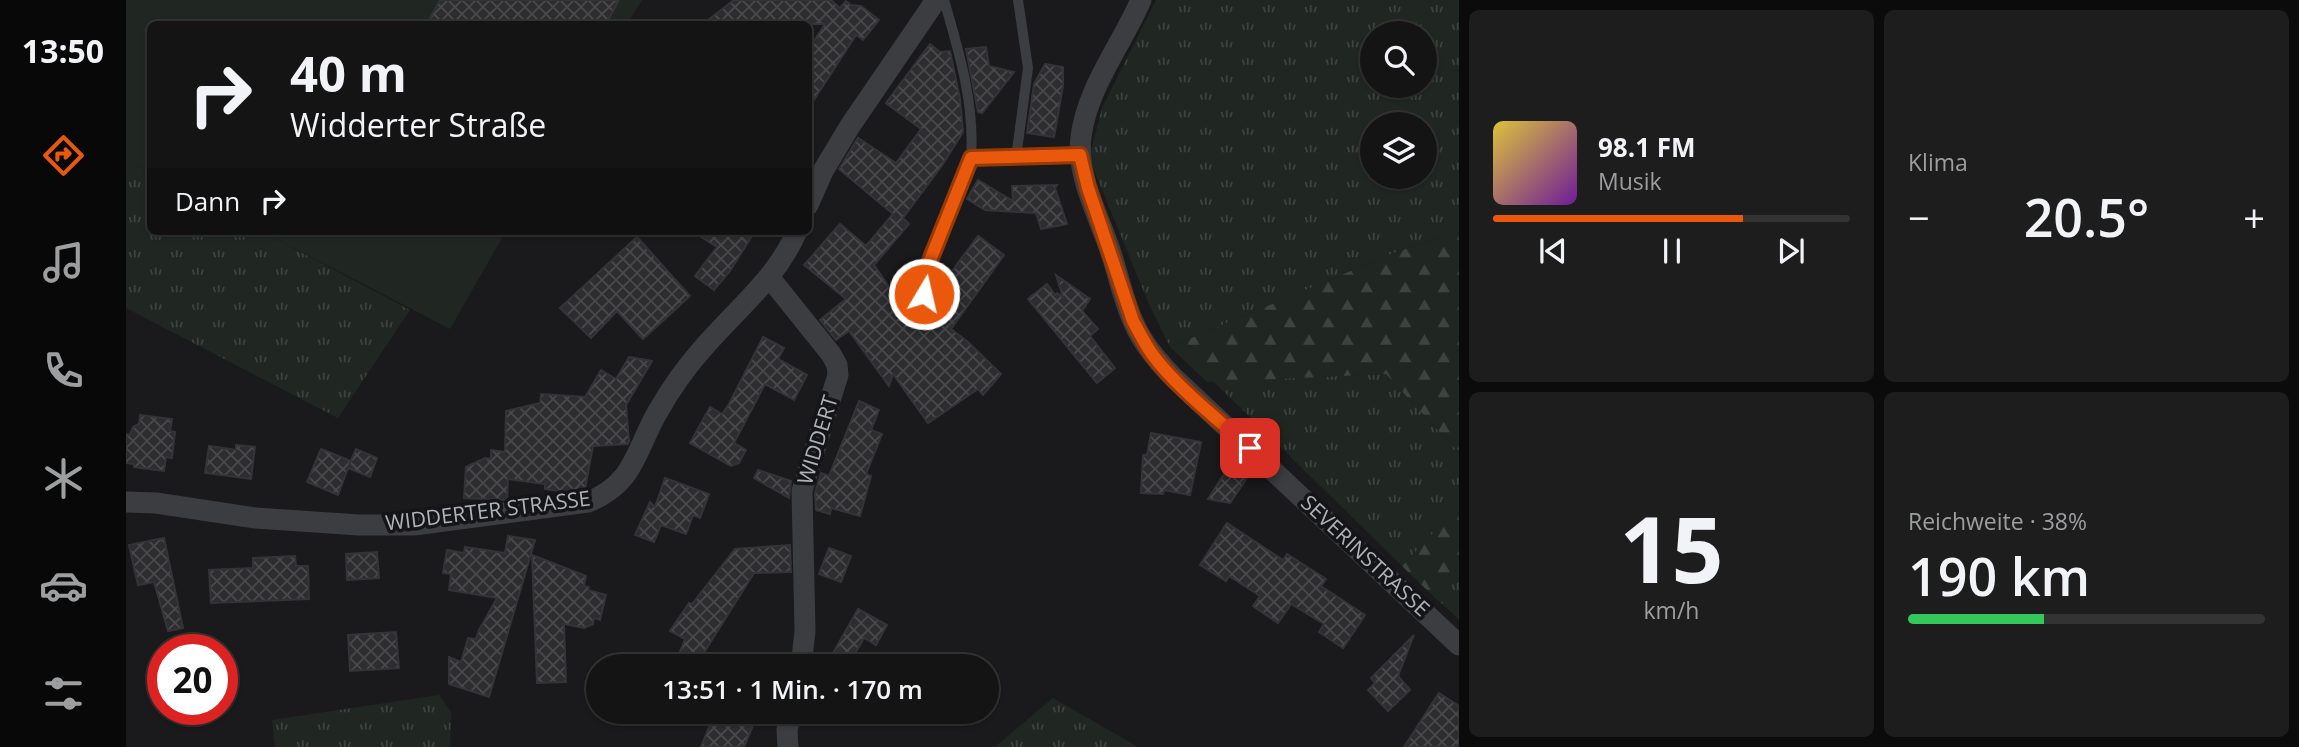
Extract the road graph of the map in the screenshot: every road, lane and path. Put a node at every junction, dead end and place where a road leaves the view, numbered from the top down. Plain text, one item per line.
1 (936, 0) edge
2 (944, 0) edge
3 (1018, 0) edge
4 (1141, 0) edge
5 (1080, 155) junction
6 (971, 158) junction
7 (1016, 158) junction
8 (812, 196) edge
9 (795, 235) edge
10 (770, 278) junction
11 (930, 302) dead end
12 (126, 502) edge
13 (1459, 645) edge
14 (802, 654) edge
15 (788, 724) edge
16 (788, 747) edge

1 - 8 street
2 - 6 lane
3 - 7 lane
4 - 5 street, SEVERINSTRASSE
5 - 7 lane
5 - 13 street, SEVERINSTRASSE
6 - 7 lane
6 - 11 lane
9 - 10 street, WIDDERTER STRASSE
10 - 12 street, WIDDERTER STRASSE
10 - 14 street, WIDDERT
15 - 16 street

